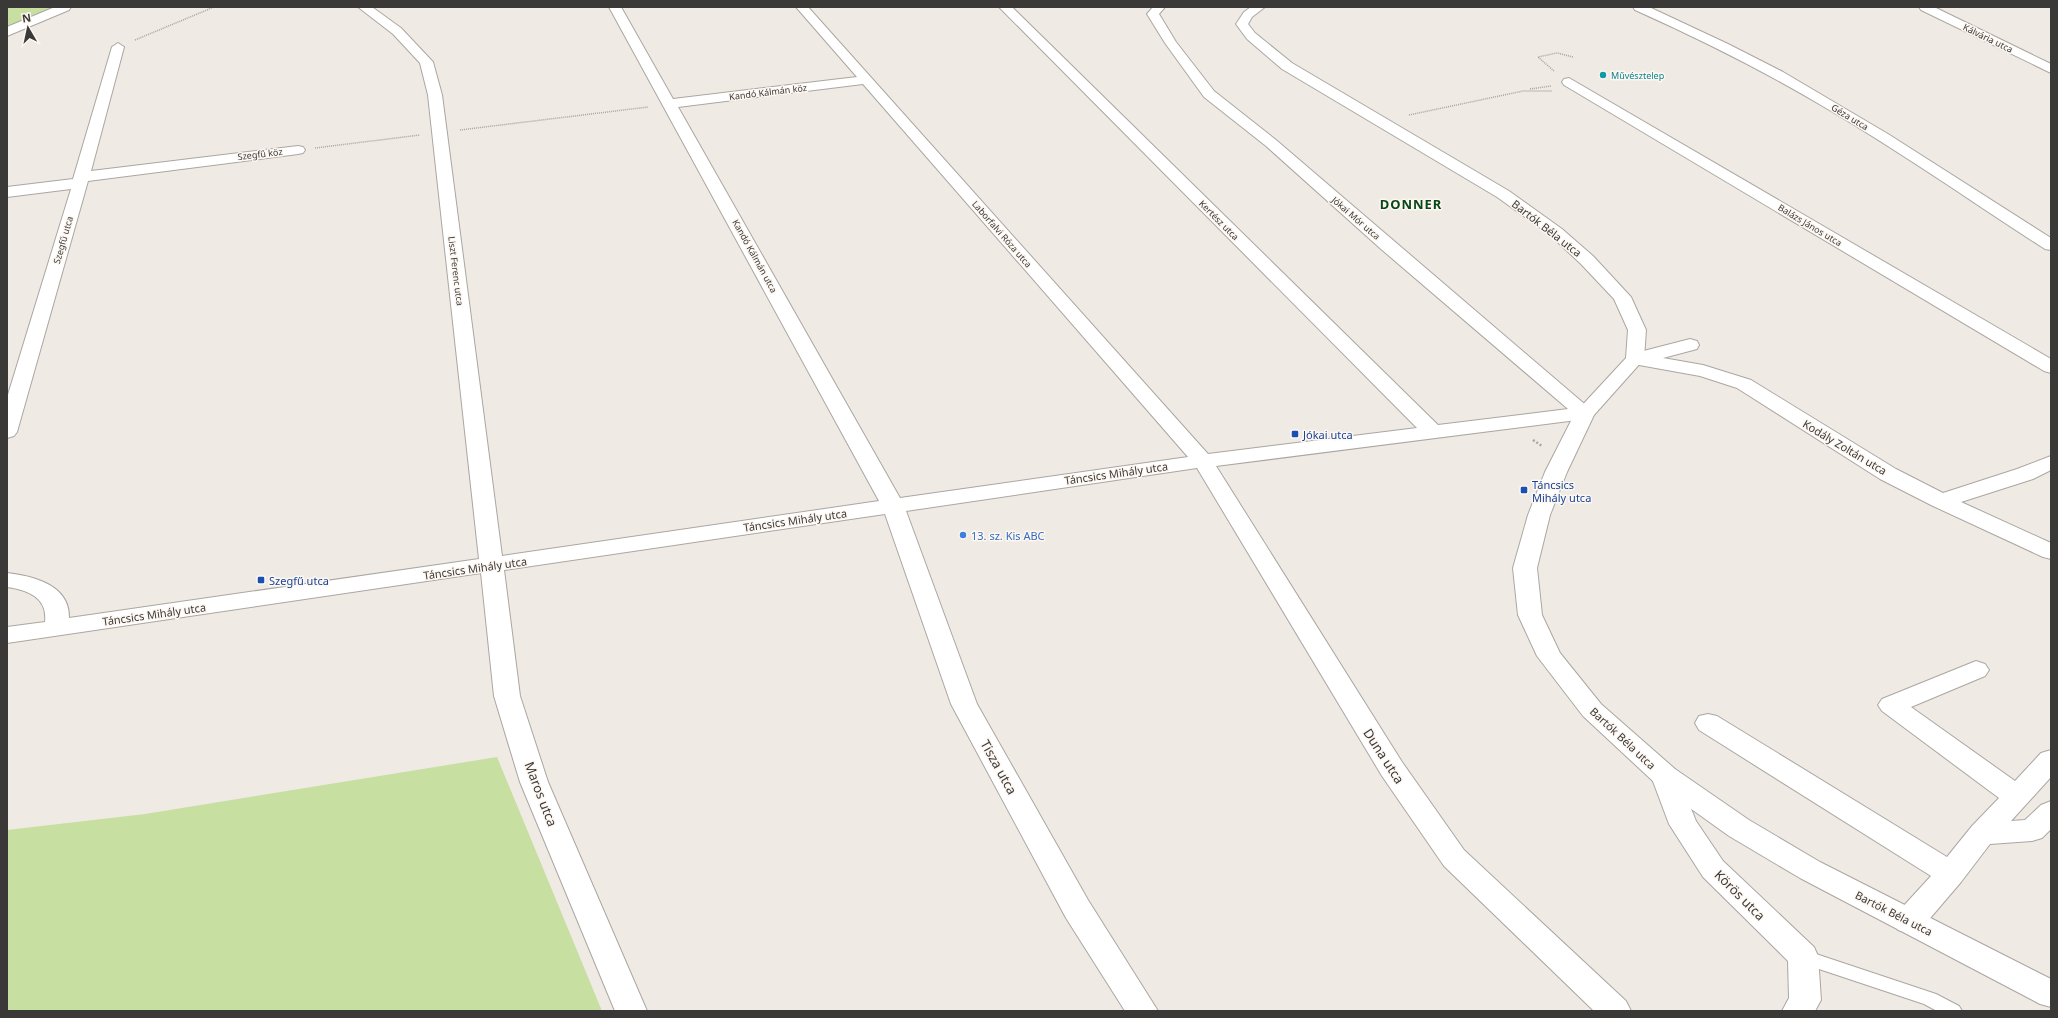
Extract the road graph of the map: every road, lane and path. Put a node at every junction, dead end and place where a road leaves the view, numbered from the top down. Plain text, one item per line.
1 (65, 7) edge
2 (214, 7) edge
3 (364, 7) edge
4 (615, 7) edge
5 (802, 7) edge
6 (1005, 7) edge
7 (1159, 7) edge
8 (1259, 7) edge
9 (1639, 7) edge
10 (1925, 7) edge
11 (7, 32) edge
12 (118, 47) joint
13 (1573, 57) dead end
14 (2051, 69) edge
15 (866, 80) junction
16 (1564, 87) junction
17 (1523, 91) junction
18 (670, 104) junction
19 (1382, 122) junction
20 (439, 133) junction
21 (298, 150) joint
22 (81, 180) junction
23 (7, 192) edge
24 (2051, 244) edge
25 (1690, 345) dead end
26 (1635, 359) junction
27 (2051, 368) edge
28 (1585, 413) junction
29 (7, 432) edge
30 (1433, 432) junction
31 (1203, 461) junction
32 (2051, 462) edge
33 (1942, 501) junction
34 (893, 506) junction
35 (2051, 552) edge
36 (492, 565) junction
37 (7, 580) edge
38 (56, 628) junction
39 (7, 635) edge
40 (1976, 670) dead end
41 (1708, 723) dead end
42 (2051, 760) edge
43 (1664, 776) junction
44 (2016, 796) junction
45 (2051, 812) edge
46 (1982, 834) junction
47 (1951, 874) junction
48 (1909, 921) junction
49 (1802, 956) junction
50 (2051, 994) edge
51 (631, 1011) edge
52 (1142, 1011) edge
53 (1615, 1011) edge
54 (1798, 1011) edge
55 (1953, 1011) edge

1 - 11 street
2 - 12 path
3 - 20 street, Liszt Ferenc utca
4 - 18 street, Kandó Kálmán utca
5 - 15 street, Laborfalvi Róza utca
6 - 30 street, Kertész utca
7 - 28 street, Jókai Mór utca
8 - 19 street, Bartók Béla utca
9 - 24 street, Géza utca
10 - 14 street, Kálvária utca
12 - 22 street, Szegfű utca
13 - 16 path
15 - 18 street, Kandó Kálmán köz
15 - 31 street, Laborfalvi Róza utca
16 - 17 path
16 - 17 path
16 - 27 street, Balázs János utca
17 - 19 path
18 - 20 path, Szegfű köz
18 - 34 street, Kandó Kálmán utca
19 - 26 street, Bartók Béla utca
20 - 21 path, Szegfű köz
20 - 36 street, Liszt Ferenc utca
21 - 22 street, Szegfű köz
22 - 23 street, Szegfű köz
22 - 29 street, Szegfű utca
25 - 26 street
26 - 28 street, Bartók Béla utca
26 - 33 street, Kodály Zoltán utca
28 - 30 street, Táncsics Mihály utca
28 - 43 street, Bartók Béla utca
30 - 31 street, Táncsics Mihály utca
31 - 34 street, Táncsics Mihály utca
31 - 53 street, Duna utca
32 - 33 street
33 - 35 street, Kodály Zoltán utca
34 - 36 street, Táncsics Mihály utca
34 - 52 street, Tisza utca
36 - 38 street, Táncsics Mihály utca
36 - 51 street, Maros utca
37 - 38 street
38 - 39 street, Táncsics Mihály utca
40 - 44 street
41 - 47 street
42 - 44 street
43 - 48 street, Bartók Béla utca
43 - 49 street, Körös utca
44 - 46 street
45 - 46 street
46 - 47 street
47 - 48 street
48 - 50 street, Bartók Béla utca
49 - 54 street
49 - 55 lane

